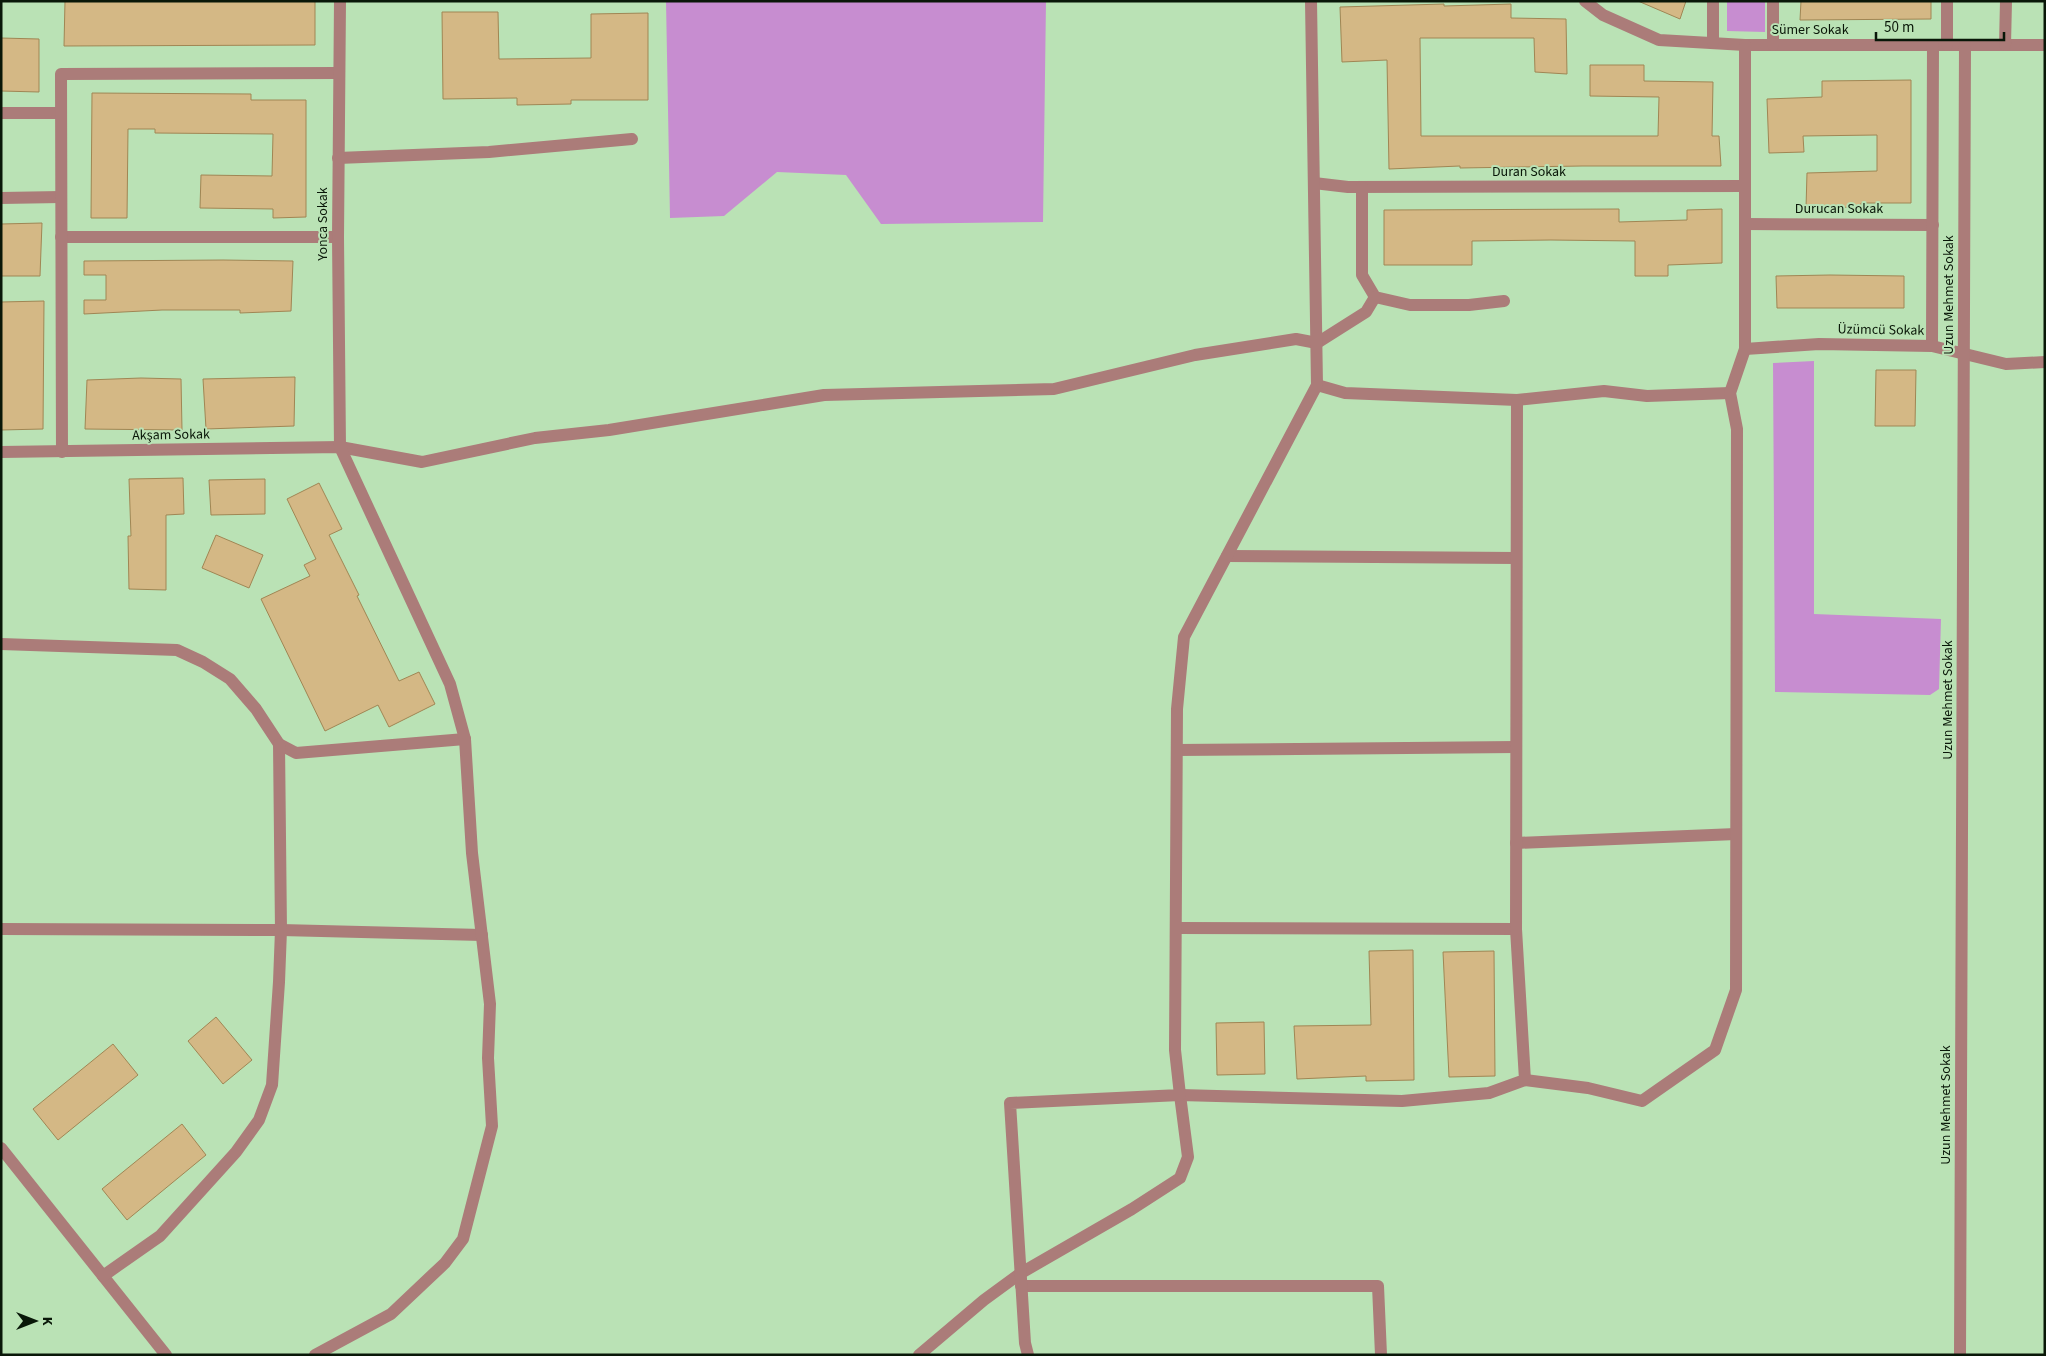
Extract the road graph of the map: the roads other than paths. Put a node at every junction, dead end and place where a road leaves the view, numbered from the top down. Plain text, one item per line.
1 (340, 1) edge
2 (1311, 1) edge
3 (1585, 1) edge
4 (1713, 1) edge
5 (1773, 1) edge
6 (1947, 1) edge
7 (2006, 1) edge
8 (1713, 43) junction
9 (1745, 44) junction
10 (1773, 44) junction
11 (1933, 44) junction
12 (1947, 44) junction
13 (1965, 44) junction
14 (2005, 44) junction
15 (2045, 44) edge
16 (339, 73) junction
17 (1, 113) edge
18 (61, 113) junction
19 (632, 139) dead end
20 (338, 158) junction
21 (1314, 183) junction
22 (1745, 186) junction
23 (1362, 187) junction
24 (61, 197) junction
25 (1, 198) edge
26 (1745, 224) junction
27 (1933, 225) junction
28 (61, 237) junction
29 (338, 237) junction
30 (1375, 297) junction
31 (1504, 301) dead end
32 (1317, 343) junction
33 (1932, 346) junction
34 (1745, 349) junction
35 (1964, 353) junction
36 (2045, 362) edge
37 (1317, 385) junction
38 (1730, 393) junction
39 (1517, 400) junction
40 (340, 447) junction
41 (1, 452) edge
42 (62, 452) junction
43 (1227, 556) junction
44 (1516, 558) junction
45 (1, 644) edge
46 (465, 739) junction
47 (279, 744) junction
48 (1516, 747) junction
49 (1177, 750) junction
50 (1736, 834) junction
51 (1516, 843) junction
52 (1177, 928) junction
53 (1, 929) edge
54 (1516, 929) junction
55 (281, 930) junction
56 (482, 935) junction
57 (1525, 1080) junction
58 (1180, 1095) junction
59 (1, 1148) edge
60 (104, 1276) junction
61 (1021, 1280) junction
62 (166, 1355) edge
63 (315, 1355) edge
64 (919, 1355) edge
65 (1028, 1355) edge
66 (1381, 1355) edge
67 (1960, 1355) edge

1 - 16 street, Yonca Sokak
2 - 21 street
3 - 8 street, Sümer Sokak
4 - 8 street
5 - 10 street
6 - 12 street
7 - 14 street
8 - 9 street, Sümer Sokak
9 - 10 street, Sümer Sokak
9 - 22 street
10 - 11 street, Sümer Sokak
11 - 12 street, Sümer Sokak
11 - 27 street
12 - 13 street, Sümer Sokak
13 - 14 street, Sümer Sokak
13 - 35 street, Uzun Mehmet Sokak
14 - 15 street, Sümer Sokak
16 - 18 street
16 - 20 street, Yonca Sokak
17 - 18 street
18 - 24 street
19 - 20 street
20 - 29 street, Yonca Sokak
21 - 23 street, Duran Sokak
21 - 32 street
22 - 23 street, Duran Sokak
22 - 26 street
23 - 30 street
24 - 25 street
24 - 28 street
26 - 27 street, Durucan Sokak
26 - 34 street
27 - 33 street
28 - 29 street
28 - 42 street
29 - 40 street, Yonca Sokak
30 - 31 street
30 - 32 street
32 - 37 street
32 - 40 street, Akşam Sokak
33 - 34 street, Üzümcü Sokak
33 - 35 street, Üzümcü Sokak
34 - 38 street
35 - 36 street, Üzümcü Sokak
35 - 67 street, Uzun Mehmet Sokak
37 - 39 street
37 - 43 street
38 - 39 street
38 - 50 street
39 - 44 street
40 - 42 street, Akşam Sokak
40 - 46 street
41 - 42 street, Akşam Sokak
43 - 44 street
43 - 49 street
44 - 48 street
45 - 47 street
46 - 47 street
46 - 56 street
47 - 55 street
48 - 49 street
48 - 51 street
49 - 52 street
50 - 51 street
50 - 57 street
51 - 54 street
52 - 54 street
52 - 58 street
53 - 55 street
54 - 57 street
55 - 56 street
55 - 60 street
56 - 63 street
57 - 58 street
58 - 61 street
58 - 61 street
59 - 60 street
60 - 62 street
61 - 64 street
61 - 65 street
61 - 66 street

